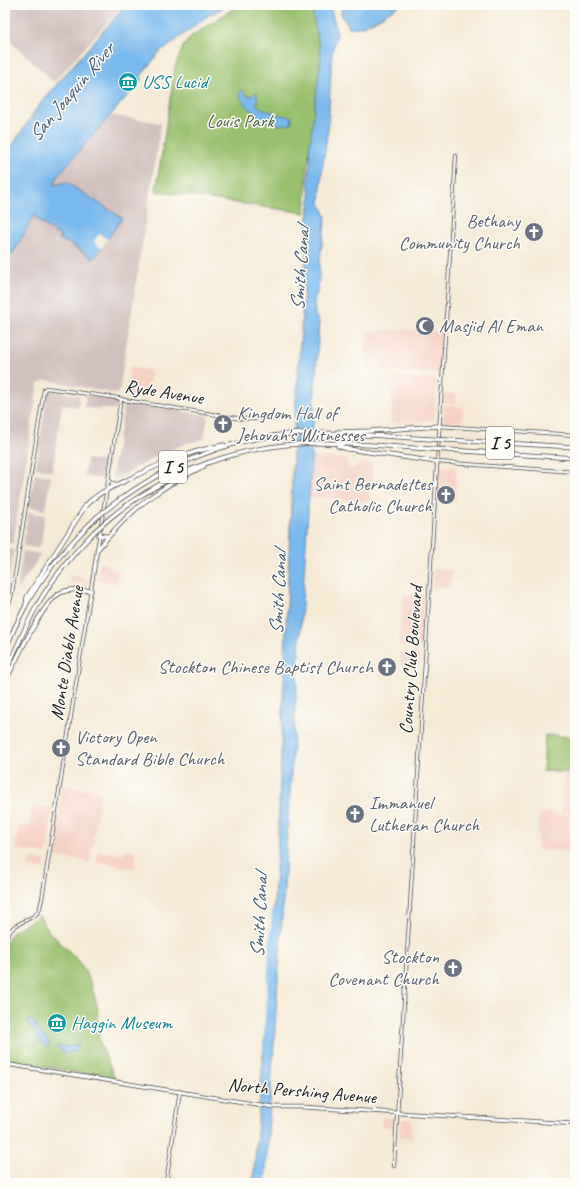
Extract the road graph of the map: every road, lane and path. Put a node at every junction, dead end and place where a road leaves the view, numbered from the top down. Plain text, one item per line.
1 (456, 156) dead end
2 (121, 399) junction
3 (282, 418) dead end
4 (439, 426) junction
5 (328, 433) junction
6 (575, 435) edge
7 (241, 442) junction
8 (331, 444) junction
9 (575, 447) edge
10 (575, 458) edge
11 (213, 460) junction
12 (437, 462) junction
13 (575, 472) edge
14 (108, 479) junction
15 (118, 484) junction
16 (107, 489) junction
17 (100, 535) junction
18 (109, 536) junction
19 (97, 550) junction
20 (91, 591) junction
21 (26, 605) junction
22 (5, 613) edge
23 (5, 650) edge
24 (5, 673) edge
25 (5, 679) edge
26 (5, 939) edge
27 (5, 1064) edge
28 (180, 1091) junction
29 (397, 1114) junction
30 (575, 1124) edge
31 (394, 1166) dead end
32 (166, 1183) edge

1 - 4 street, Country Club Boulevard
2 - 3 street, Ryde Avenue
2 - 14 street, Monte Diablo Avenue
2 - 22 street, Ryde Avenue
4 - 5 highway
4 - 6 street
4 - 12 street, Country Club Boulevard
5 - 7 highway, I 5
5 - 9 highway, I 5, bridge
7 - 15 highway
7 - 21 highway, I 5, bridge
8 - 10 highway, I 5, bridge
8 - 11 highway, I 5
8 - 12 highway
11 - 18 highway
11 - 24 highway, I 5, bridge
12 - 13 street
12 - 29 street, Country Club Boulevard
14 - 15 street
14 - 16 street, Monte Diablo Avenue
15 - 16 highway
16 - 17 street, Monte Diablo Avenue
16 - 21 highway
17 - 18 highway
17 - 19 street, Monte Diablo Avenue
18 - 19 highway
19 - 20 street, Monte Diablo Avenue
20 - 25 highway
20 - 26 street, Monte Diablo Avenue
21 - 23 highway, I 5
27 - 28 main road, North Pershing Avenue
28 - 29 main road, North Pershing Avenue
28 - 32 street
29 - 30 main road, North Pershing Avenue
29 - 31 street, Country Club Boulevard

